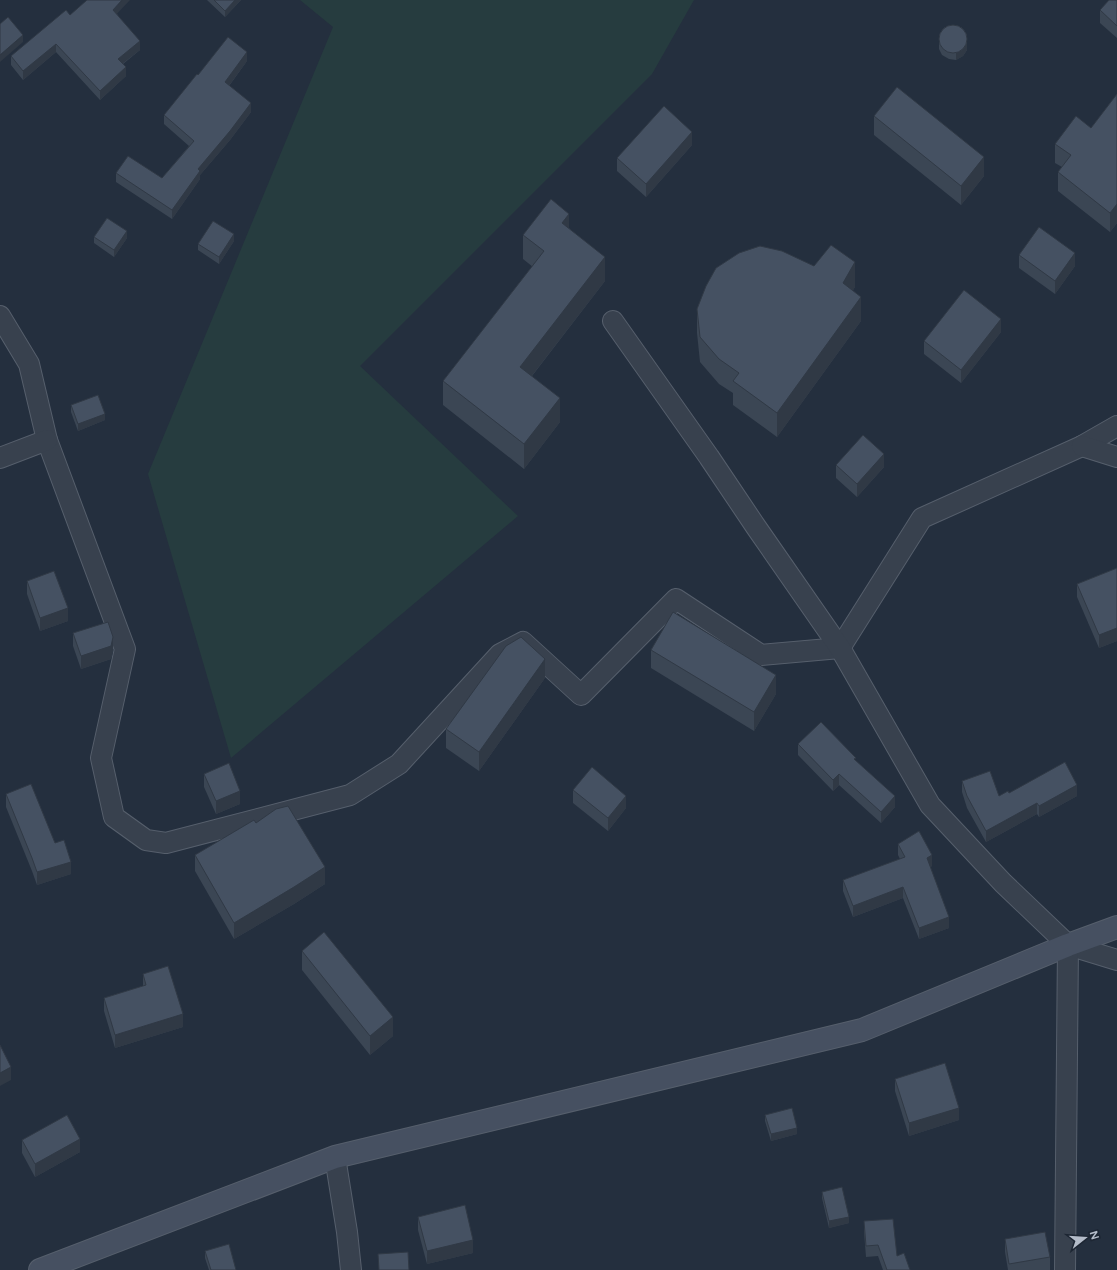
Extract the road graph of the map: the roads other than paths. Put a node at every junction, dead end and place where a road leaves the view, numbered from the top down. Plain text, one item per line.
1 (0, 316) edge
2 (613, 321) dead end
3 (1117, 426) edge
4 (47, 440) junction
5 (1082, 446) junction
6 (1117, 457) edge
7 (0, 458) edge
8 (840, 648) junction
9 (1117, 927) edge
10 (1068, 945) junction
11 (1117, 960) edge
12 (335, 1157) junction
13 (40, 1270) edge
14 (351, 1270) edge
15 (1065, 1270) edge

1 - 4 street
2 - 8 street
3 - 5 street
4 - 7 street
4 - 8 street
5 - 6 street
5 - 8 street
8 - 10 street
9 - 10 street
10 - 11 street
10 - 12 street
10 - 15 street
12 - 13 street
12 - 14 street

